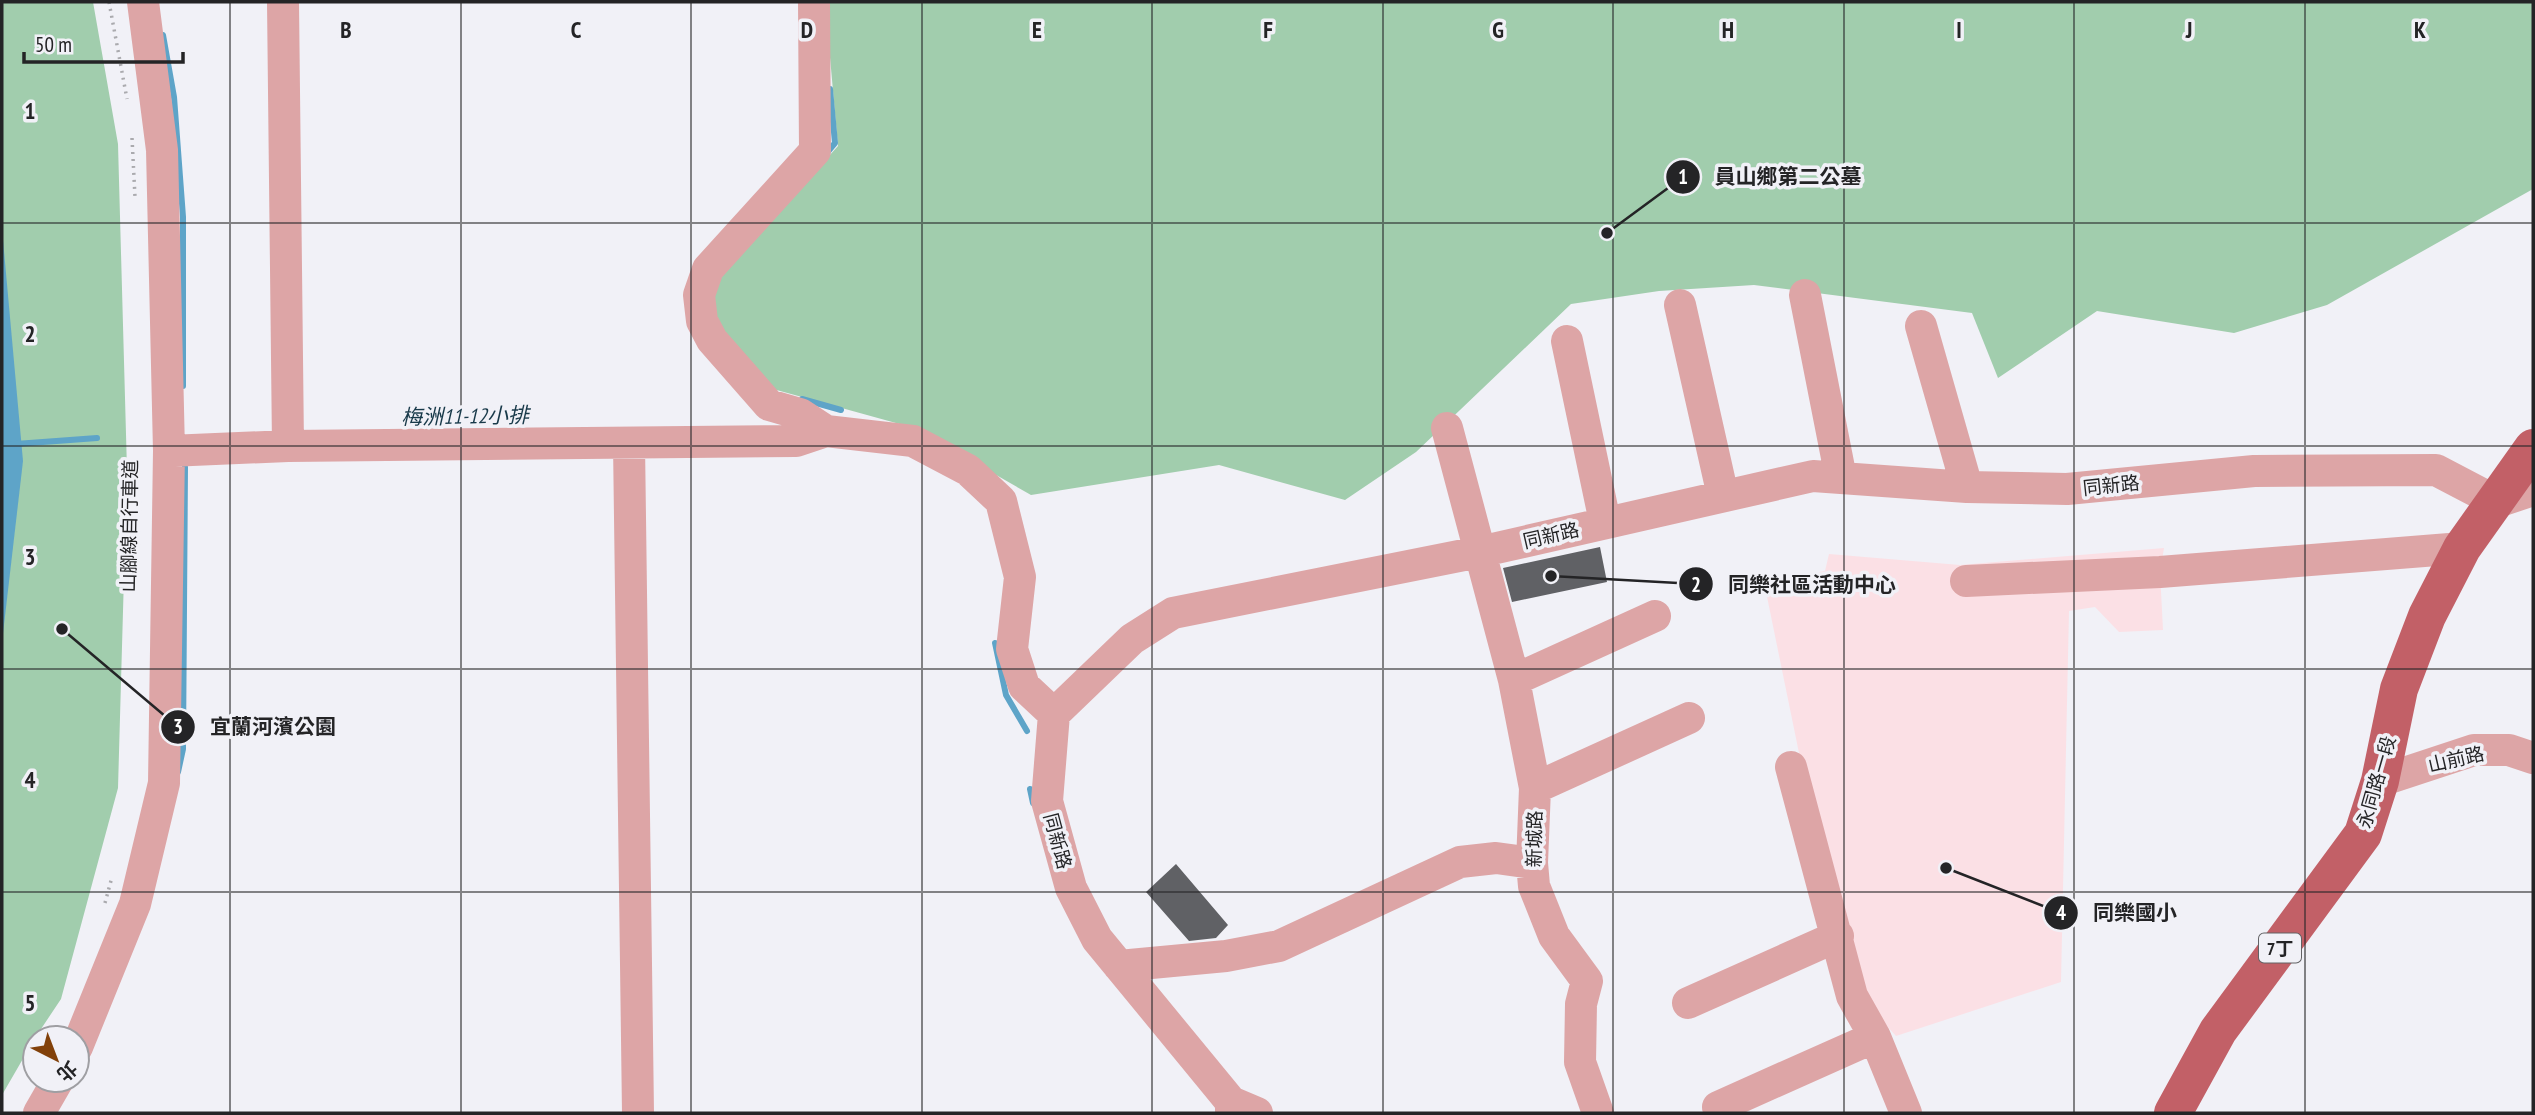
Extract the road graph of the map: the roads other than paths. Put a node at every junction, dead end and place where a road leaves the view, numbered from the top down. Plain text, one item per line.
1 (143, 2) edge
2 (284, 2) edge
3 (814, 2) edge
4 (1805, 295) dead end
5 (1680, 305) dead end
6 (1920, 327) dead end
7 (1567, 341) dead end
8 (1447, 428) dead end
9 (826, 431) junction
10 (629, 443) junction
11 (288, 446) junction
12 (2533, 448) edge
13 (169, 451) junction
14 (1841, 478) junction
15 (1967, 487) junction
16 (2533, 490) edge
17 (1723, 496) junction
18 (2497, 502) junction
19 (1605, 522) junction
20 (2462, 548) junction
21 (1479, 552) junction
22 (1966, 581) dead end
23 (1655, 616) dead end
24 (1514, 680) junction
25 (1054, 714) junction
26 (1689, 718) dead end
27 (2533, 758) edge
28 (1791, 767) dead end
29 (2380, 781) junction
30 (1535, 788) junction
31 (1532, 863) junction
32 (1838, 936) junction
33 (1119, 966) junction
34 (1688, 1003) dead end
35 (87, 1024) edge
36 (1875, 1037) junction
37 (50, 1094) edge
38 (1240, 1109) edge
39 (39, 1113) edge
40 (638, 1113) edge
41 (1598, 1113) edge
42 (1720, 1113) edge
43 (1906, 1113) edge
44 (2173, 1113) edge

1 - 13 street
2 - 11 street
3 - 9 street
4 - 14 street
5 - 17 street
6 - 15 street
7 - 19 street
8 - 21 street, 新城路
9 - 10 street
9 - 25 street
10 - 11 street
10 - 40 street
11 - 13 street
12 - 18 main road, 7丁
13 - 35 street
14 - 15 street, 同新路
14 - 17 street, 同新路
15 - 18 street, 同新路
16 - 18 street
17 - 19 street, 同新路
18 - 20 main road, 永同路一段 / 7丁
19 - 21 street, 同新路
20 - 22 street
20 - 29 main road, 永同路一段 / 7丁
21 - 24 street, 新城路
21 - 25 street, 同新路
23 - 24 street
24 - 30 street, 新城路
25 - 33 street, 同新路
26 - 30 street
27 - 29 street, 山前路
28 - 32 street
29 - 44 main road, 永同路一段 / 7丁
30 - 31 street, 新城路
31 - 33 street
31 - 41 street, 新城路
32 - 34 street
32 - 36 street
33 - 38 street, 同新路
36 - 42 street
36 - 43 street
37 - 39 street

